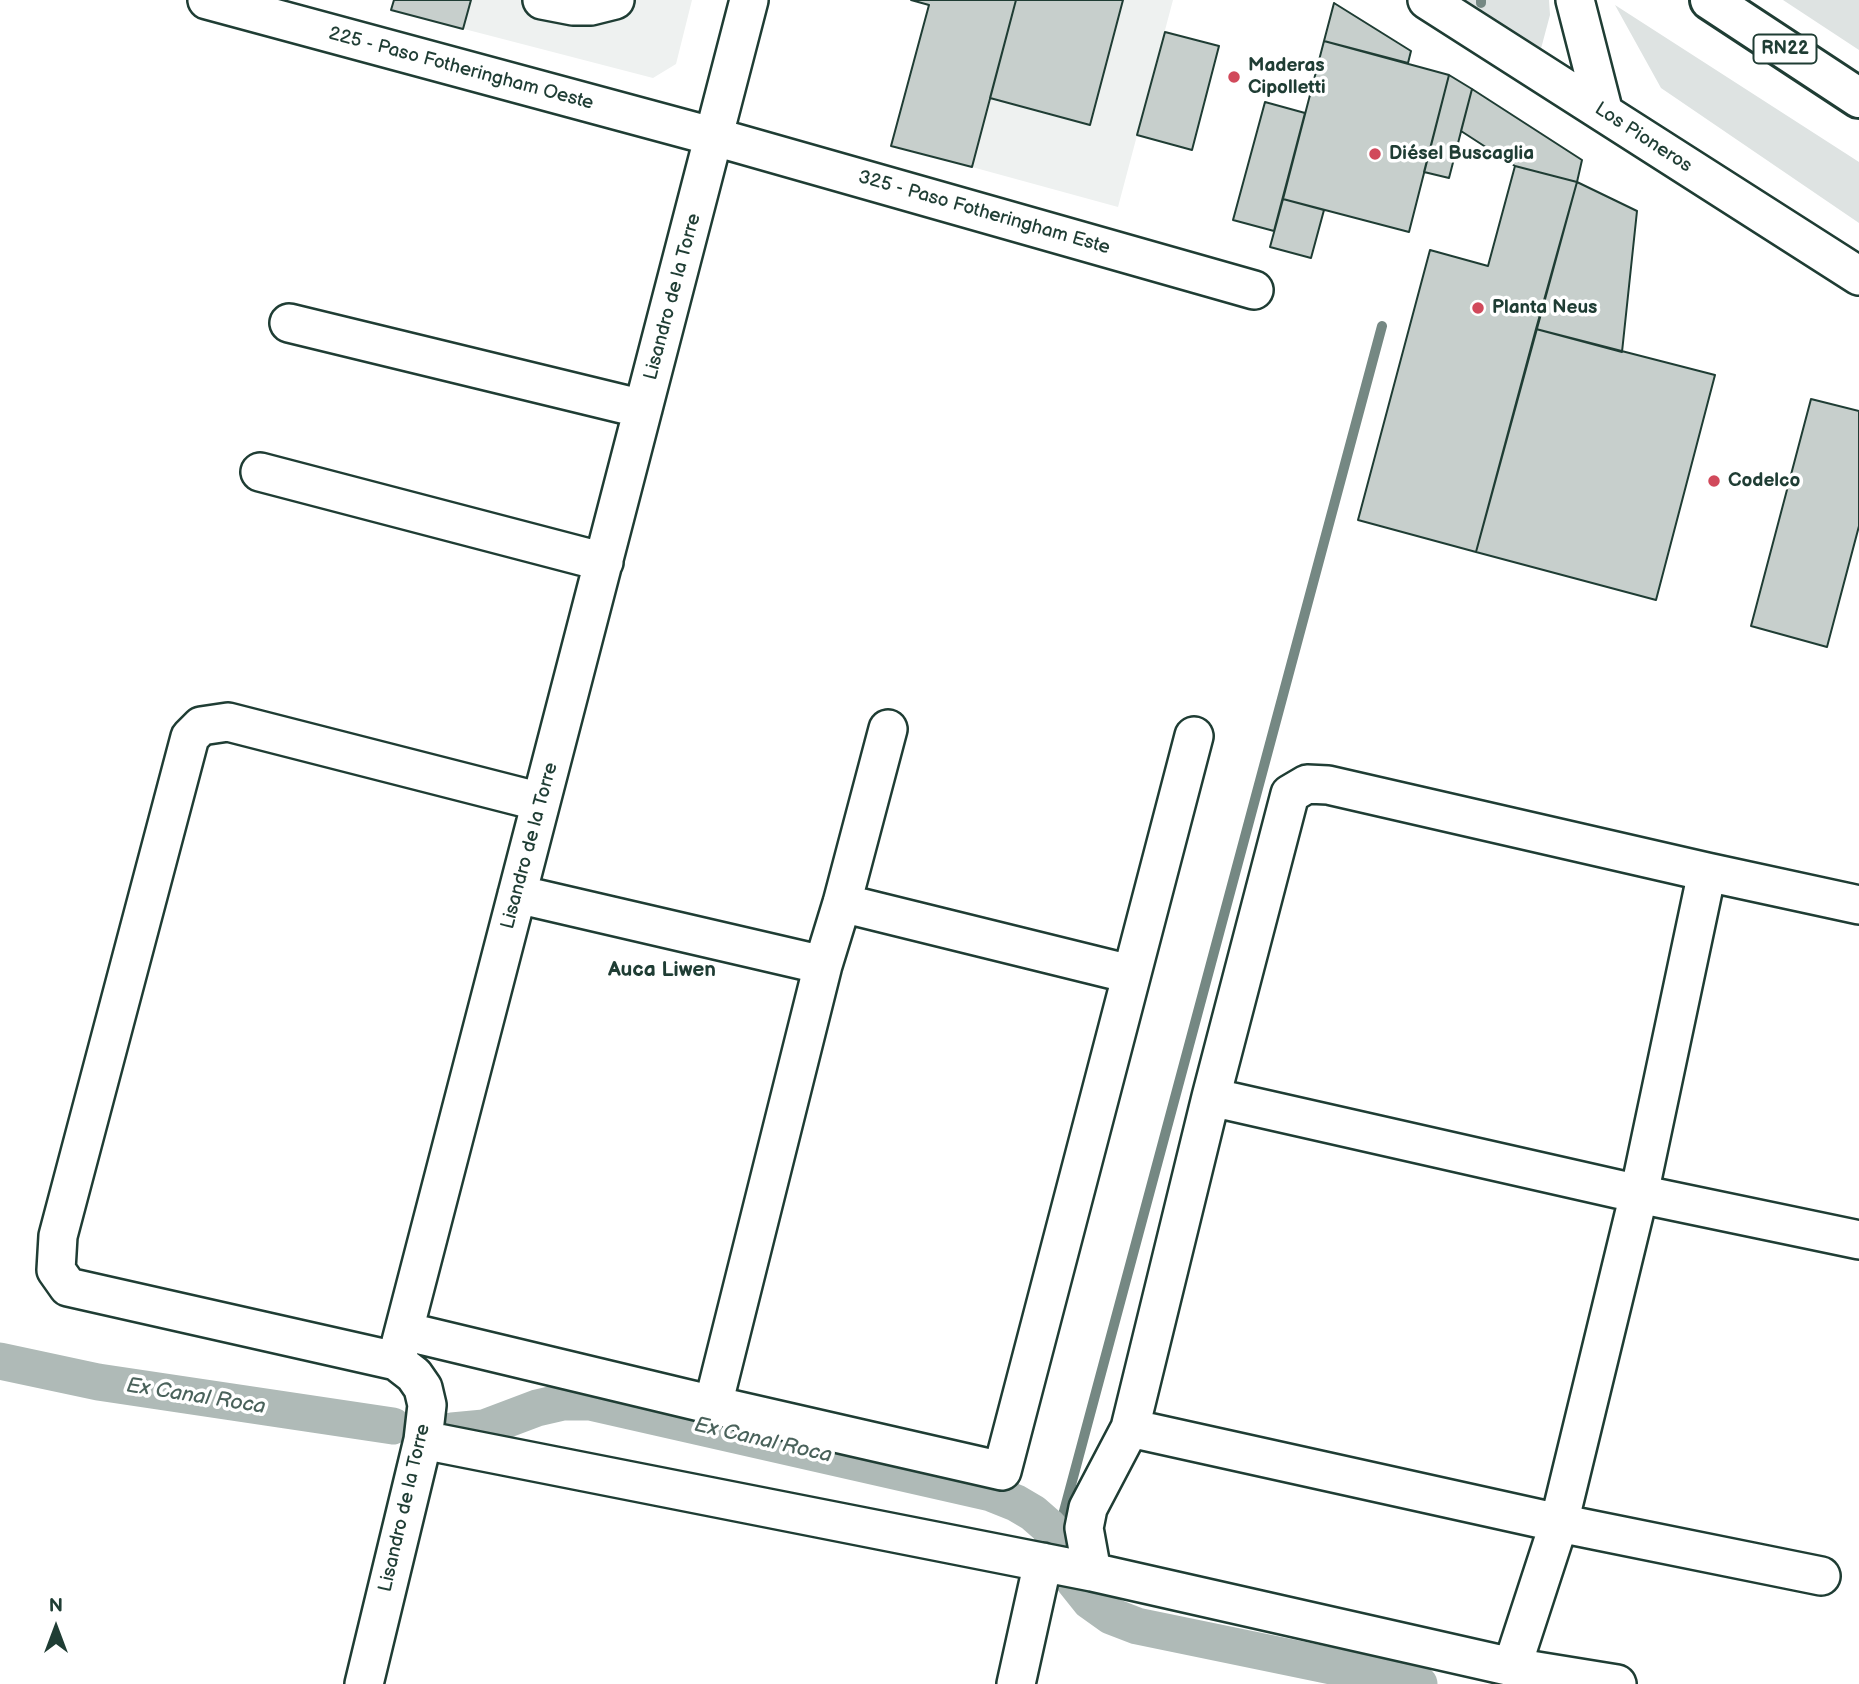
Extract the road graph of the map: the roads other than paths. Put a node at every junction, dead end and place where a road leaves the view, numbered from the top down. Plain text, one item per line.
1 (207, 0) edge
2 (542, 0) edge
3 (615, 0) edge
4 (750, 0) edge
5 (1427, 0) edge
6 (1575, 0) edge
7 (1710, 0) edge
8 (1859, 98) edge
9 (1604, 113) junction
10 (715, 137) junction
11 (1859, 276) edge
12 (1254, 290) dead end
13 (289, 323) dead end
14 (643, 408) junction
15 (260, 472) dead end
16 (604, 562) junction
17 (888, 729) dead end
18 (1194, 736) dead end
19 (541, 802) junction
20 (1707, 872) junction
21 (517, 894) junction
22 (842, 902) junction
23 (1859, 905) edge
24 (823, 965) junction
25 (1130, 974) junction
26 (1211, 1097) junction
27 (1639, 1194) junction
28 (1859, 1240) edge
29 (400, 1346) junction
30 (713, 1405) junction
31 (1130, 1428) junction
32 (424, 1440) junction
33 (1559, 1523) junction
34 (1043, 1562) junction
35 (1092, 1572) junction
36 (1821, 1576) dead end
37 (1512, 1667) junction
38 (363, 1684) edge
39 (1016, 1684) edge
40 (1617, 1684) edge

1 - 10 street, 225 - Paso Fotheringham Oeste
2 - 3 street
4 - 10 street, Lisandro de la Torre
5 - 9 street, Los Pioneros
6 - 9 street
7 - 8 highway, RN22
9 - 11 street, Los Pioneros
10 - 12 street, 325 - Paso Fotheringham Este
10 - 14 street, Lisandro de la Torre
13 - 14 street
14 - 16 street, Lisandro de la Torre
15 - 16 street
16 - 19 street, Lisandro de la Torre
17 - 22 street
18 - 25 street
19 - 21 street, Lisandro de la Torre
19 - 29 street
20 - 23 street
20 - 26 street
20 - 27 street
21 - 24 street
21 - 29 street, Lisandro de la Torre
22 - 24 street
22 - 25 street
24 - 30 street
25 - 30 street
26 - 27 street
26 - 31 street
27 - 28 street
27 - 33 street
29 - 30 street
29 - 32 street, Lisandro de la Torre
31 - 33 street
31 - 35 street
32 - 34 street
32 - 38 street, Lisandro de la Torre
33 - 36 street
33 - 37 street
34 - 35 street
34 - 39 street
35 - 37 street
37 - 40 street

